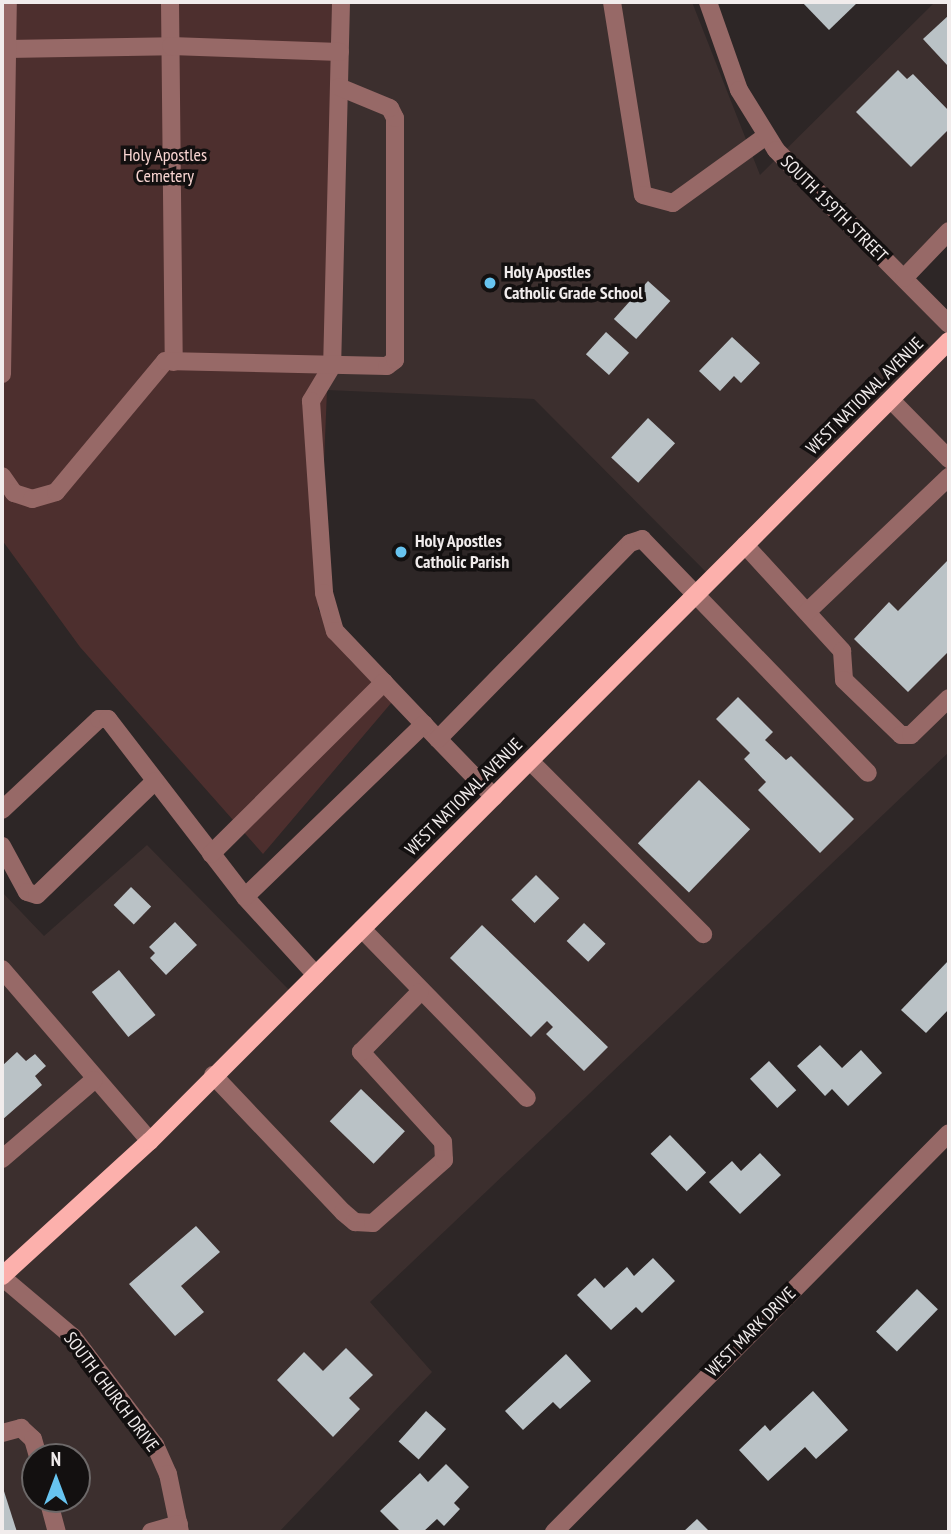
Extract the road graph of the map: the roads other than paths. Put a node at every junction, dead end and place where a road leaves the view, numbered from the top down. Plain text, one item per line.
1 (8, 2) edge
2 (170, 2) edge
3 (341, 2) edge
4 (612, 2) edge
5 (708, 2) edge
6 (171, 46) junction
7 (7, 49) junction
8 (340, 52) junction
9 (339, 87) junction
10 (766, 136) junction
11 (949, 231) edge
12 (904, 278) junction
13 (949, 324) edge
14 (949, 341) edge
15 (174, 362) junction
16 (332, 366) junction
17 (2, 374) edge
18 (891, 400) junction
19 (949, 458) edge
20 (2, 477) edge
21 (949, 477) edge
22 (745, 545) junction
23 (698, 593) junction
24 (807, 612) junction
25 (384, 682) junction
26 (949, 698) edge
27 (424, 724) junction
28 (438, 739) junction
29 (530, 761) junction
30 (868, 773) dead end
31 (155, 781) junction
32 (494, 797) junction
33 (2, 810) edge
34 (2, 846) edge
35 (211, 854) junction
36 (245, 897) junction
37 (362, 929) junction
38 (703, 934) dead end
39 (2, 969) edge
40 (316, 975) junction
41 (420, 992) junction
42 (213, 1075) junction
43 (94, 1080) junction
44 (527, 1098) dead end
45 (949, 1133) edge
46 (150, 1141) junction
47 (2, 1159) edge
48 (2, 1276) edge
49 (2, 1433) edge
50 (34, 1443) edge
51 (52, 1513) edge
52 (180, 1528) edge
53 (57, 1532) edge
54 (151, 1532) edge
55 (554, 1532) edge

1 - 7 street
2 - 6 street
3 - 8 street
4 - 10 street
5 - 10 street, SOUTH 159TH STREET
6 - 7 street
6 - 8 street
6 - 15 street
7 - 17 street
8 - 9 street
9 - 16 street
9 - 16 street
10 - 12 street, SOUTH 159TH STREET
11 - 12 street
12 - 13 street, SOUTH 159TH STREET
14 - 18 main road, WEST NATIONAL AVENUE
15 - 16 street
15 - 20 street
16 - 25 street
18 - 19 street
18 - 22 main road, WEST NATIONAL AVENUE
21 - 24 street
22 - 23 main road, WEST NATIONAL AVENUE
22 - 24 street
23 - 28 street
23 - 29 main road, WEST NATIONAL AVENUE
23 - 30 street
24 - 26 street
25 - 27 street
25 - 35 street
27 - 28 street
27 - 36 street
28 - 32 street
29 - 32 main road, WEST NATIONAL AVENUE
29 - 38 street
31 - 33 street
31 - 34 street
31 - 35 street
32 - 37 main road, WEST NATIONAL AVENUE
35 - 36 street
36 - 40 street
37 - 40 main road, WEST NATIONAL AVENUE
37 - 41 street
39 - 43 street
40 - 42 main road, WEST NATIONAL AVENUE
41 - 42 street
41 - 44 street
42 - 46 main road, WEST NATIONAL AVENUE
43 - 46 street
43 - 47 street
45 - 55 street, WEST MARK DRIVE
46 - 48 main road, WEST NATIONAL AVENUE
48 - 52 street, SOUTH CHURCH DRIVE
49 - 50 street
51 - 53 street
52 - 54 street

